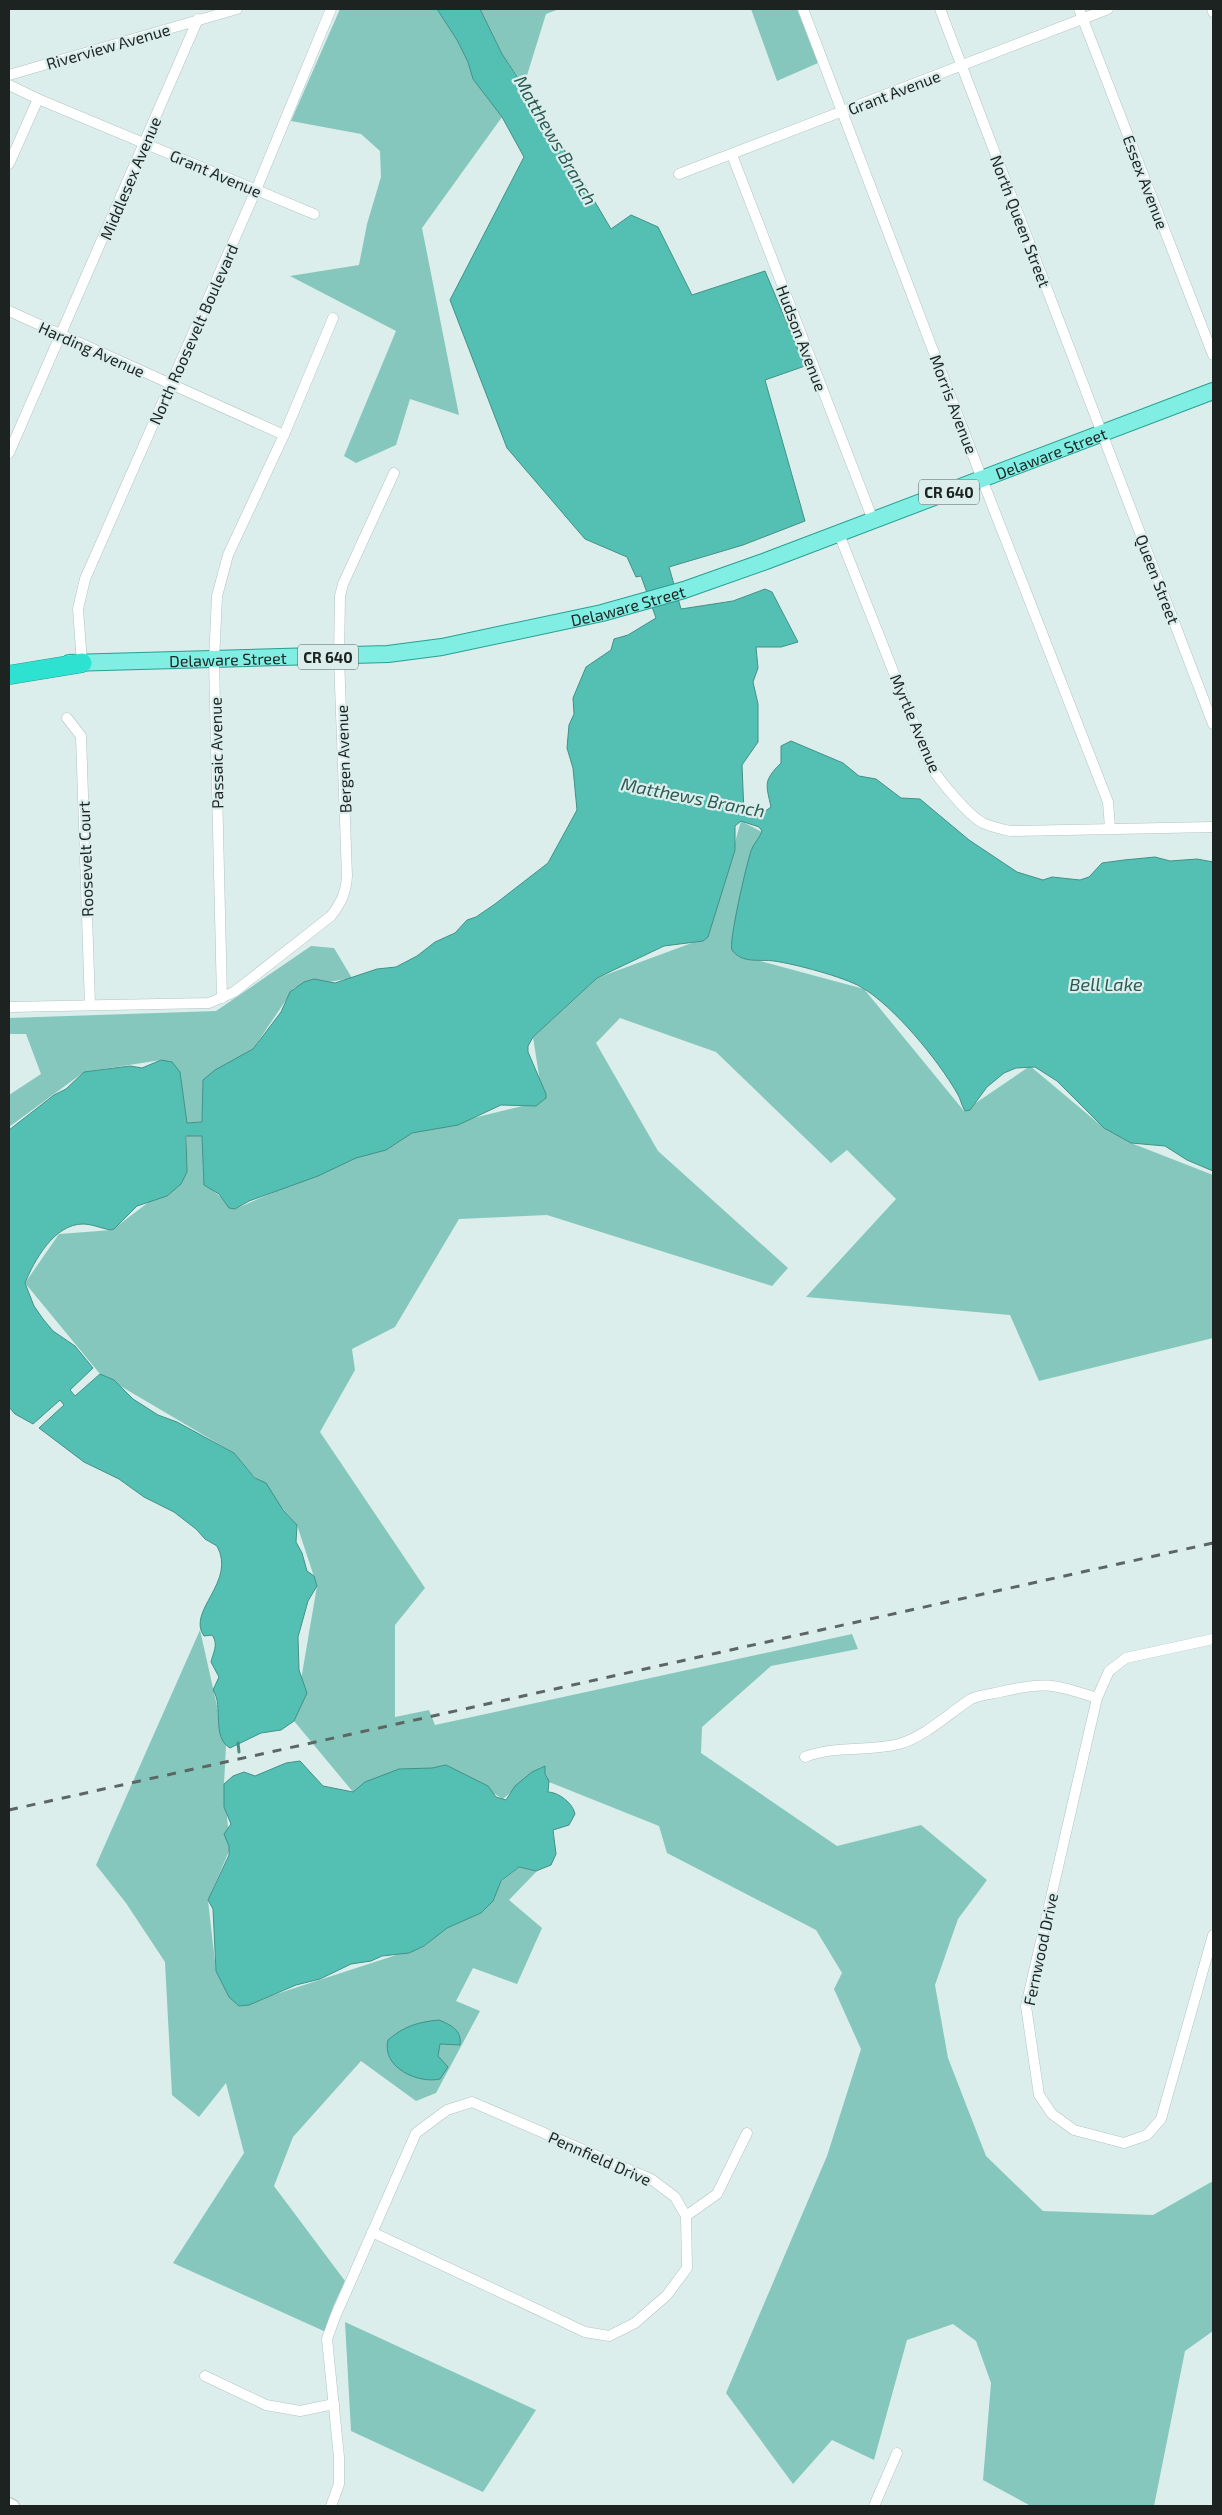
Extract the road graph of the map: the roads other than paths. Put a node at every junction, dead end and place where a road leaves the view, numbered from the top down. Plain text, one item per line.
1 (237, 9) edge
2 (331, 9) edge
3 (803, 9) edge
4 (940, 9) edge
5 (1108, 9) edge
6 (1081, 14) edge
7 (198, 19) junction
8 (962, 66) junction
9 (9, 75) edge
10 (9, 85) edge
11 (38, 99) junction
12 (842, 112) junction
13 (146, 143) junction
14 (732, 155) junction
15 (9, 164) edge
16 (679, 174) dead end
17 (256, 190) junction
18 (314, 214) dead end
19 (9, 311) edge
20 (333, 318) dead end
21 (61, 336) junction
22 (1213, 356) edge
23 (171, 384) junction
24 (1213, 391) edge
25 (1102, 433) junction
26 (284, 435) junction
27 (9, 453) edge
28 (394, 473) dead end
29 (982, 479) junction
30 (873, 520) junction
31 (839, 534) junction
32 (339, 657) junction
33 (214, 661) junction
34 (82, 663) junction
35 (9, 665) edge
36 (9, 674) edge
37 (67, 718) dead end
38 (1213, 724) edge
39 (1213, 827) edge
40 (1110, 828) junction
41 (222, 998) junction
42 (90, 1005) junction
43 (9, 1007) edge
44 (1213, 1639) edge
45 (1097, 1698) junction
46 (805, 1757) dead end
47 (1213, 1935) edge
48 (1210, 1961) edge
49 (747, 2133) dead end
50 (686, 2216) junction
51 (372, 2232) junction
52 (205, 2376) dead end
53 (334, 2404) junction
54 (897, 2453) dead end
55 (9, 2504) edge
56 (13, 2506) edge
57 (331, 2506) edge
58 (874, 2506) edge

1 - 7 street, Riverview Avenue
2 - 17 street, North Roosevelt Boulevard
3 - 12 street, Morris Avenue
4 - 8 street, North Queen Street
5 - 6 street, Grant Avenue
6 - 8 street, Grant Avenue
6 - 22 street, Essex Avenue
7 - 9 street, Riverview Avenue
7 - 13 street, Middlesex Avenue
8 - 12 street, Grant Avenue
8 - 25 street, North Queen Street
10 - 11 street, Grant Avenue
11 - 13 street, Grant Avenue
11 - 15 street
12 - 14 street, Grant Avenue
12 - 29 street, Morris Avenue
13 - 17 street, Grant Avenue
13 - 21 street, Middlesex Avenue
14 - 16 street, Grant Avenue
14 - 30 street, Hudson Avenue
17 - 18 street, Grant Avenue
17 - 23 street, North Roosevelt Boulevard
19 - 21 street, Harding Avenue
20 - 26 street, Passaic Avenue
21 - 23 street, Harding Avenue
21 - 27 street, Middlesex Avenue
23 - 26 street, Harding Avenue
23 - 34 street, North Roosevelt Boulevard
24 - 25 main road, Delaware Street / CR 640
25 - 29 main road, Delaware Street / CR 640
25 - 38 street, Queen Street
26 - 33 street, Passaic Avenue
28 - 32 street, Bergen Avenue
29 - 30 main road, Delaware Street / CR 640
29 - 40 street, Morris Avenue
30 - 31 main road, Delaware Street / CR 640
31 - 32 main road, Delaware Street / CR 640
31 - 40 street, Myrtle Avenue
32 - 33 main road, Delaware Street / CR 640
32 - 41 street, Bergen Avenue
33 - 34 main road, Delaware Street / CR 640
33 - 41 street, Passaic Avenue
34 - 35 main road, Delaware Street / CR 640
34 - 36 highway
37 - 42 street, Roosevelt Court
39 - 40 street, Myrtle Avenue
41 - 42 street
42 - 43 street
44 - 45 street, Fernwood Drive
45 - 46 street
45 - 48 street, Fernwood Drive
47 - 48 street, Fernwood Drive
49 - 50 street
50 - 51 street
50 - 51 street, Pennfield Drive
51 - 53 street, Pennfield Drive
52 - 53 street
53 - 57 street, Pennfield Drive
54 - 58 street
55 - 56 street

